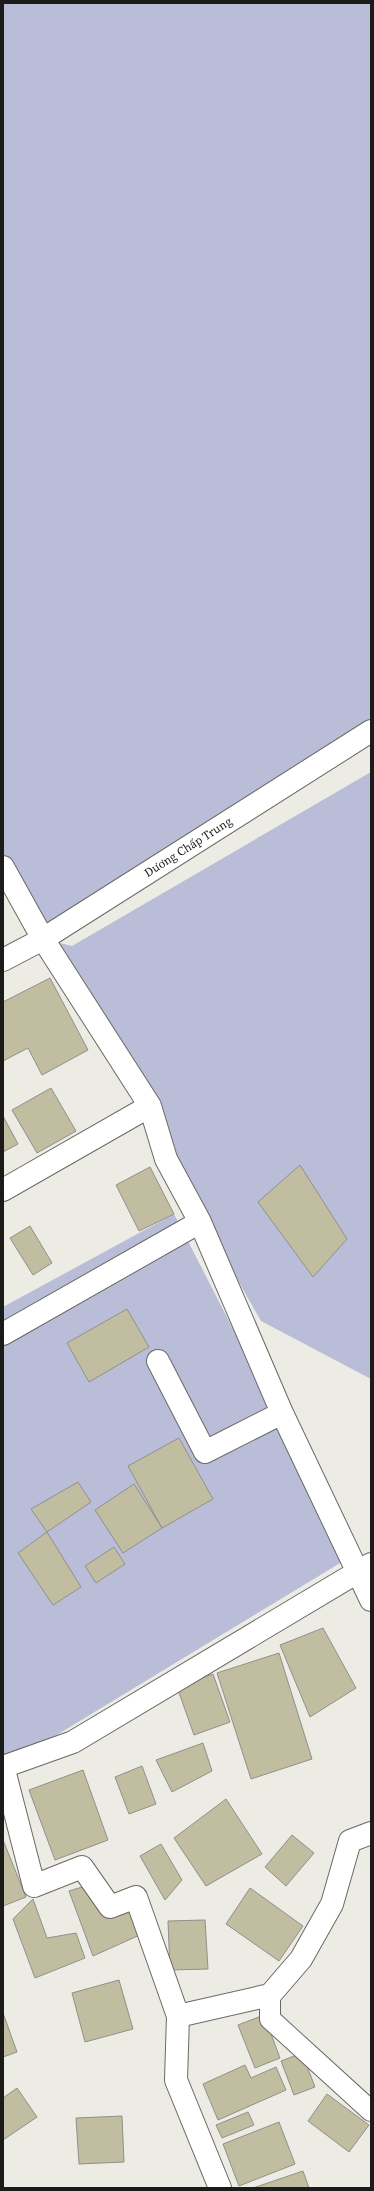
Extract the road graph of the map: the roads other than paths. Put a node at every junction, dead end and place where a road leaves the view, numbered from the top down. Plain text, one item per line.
1 (371, 731) edge
2 (3, 867) edge
3 (43, 939) junction
4 (3, 960) edge
5 (150, 1106) junction
6 (3, 1190) edge
7 (200, 1222) junction
8 (3, 1334) edge
9 (158, 1361) dead end
10 (282, 1413) junction
11 (364, 1568) edge
12 (371, 1600) edge
13 (3, 1767) edge
14 (371, 1833) edge
15 (270, 1995) junction
16 (178, 2016) junction
17 (371, 2111) edge
18 (220, 2188) edge

1 - 3 street, Dương Chấp Trung
2 - 3 street
3 - 4 street, Dương Chấp Trung
3 - 5 street
5 - 6 street
5 - 7 street
7 - 8 street
7 - 10 street
9 - 10 street
10 - 11 street
11 - 12 street
11 - 13 street
13 - 16 street
14 - 15 street
15 - 16 street
15 - 17 lane
16 - 18 street

